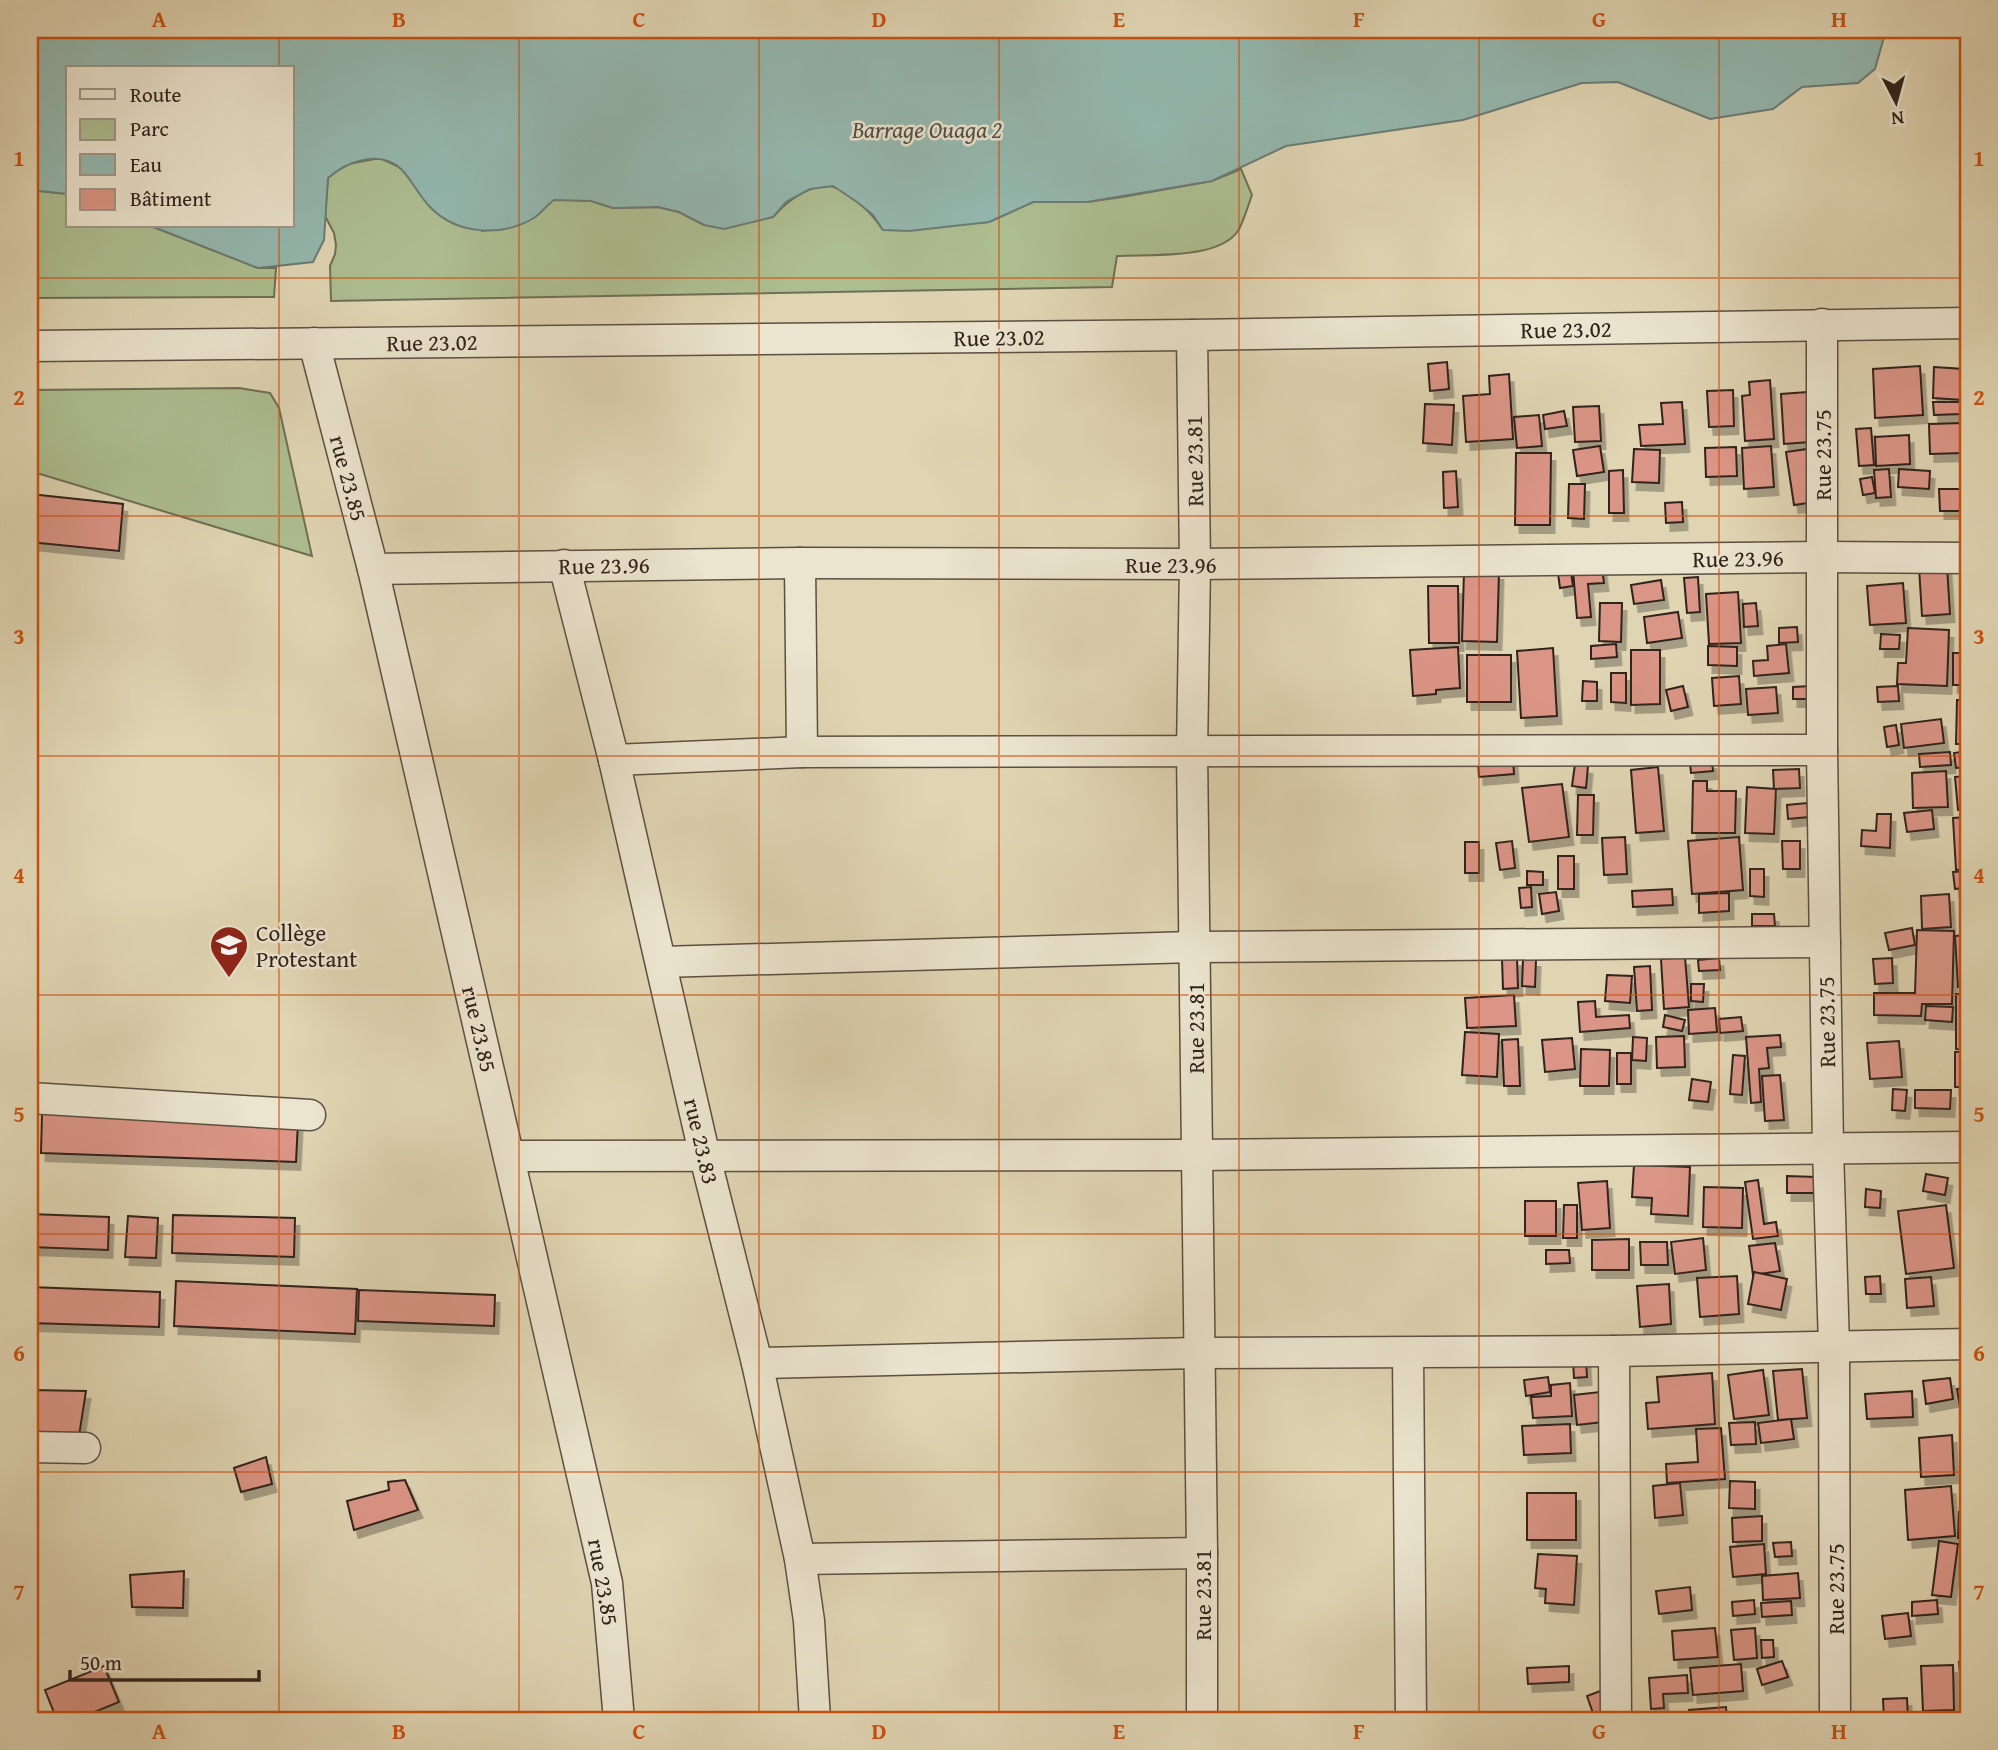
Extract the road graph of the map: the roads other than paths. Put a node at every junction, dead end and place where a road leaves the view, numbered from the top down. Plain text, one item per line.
1 (1968, 323) edge
2 (1822, 324) junction
3 (1192, 335) junction
4 (314, 343) junction
5 (30, 346) edge
6 (1822, 558) junction
7 (1968, 558) edge
8 (800, 563) junction
9 (1195, 564) junction
10 (564, 565) junction
11 (373, 569) junction
12 (1822, 750) junction
13 (802, 752) junction
14 (1192, 752) junction
15 (614, 760) junction
16 (1825, 942) junction
17 (1194, 947) junction
18 (661, 962) junction
19 (30, 1098) edge
20 (310, 1115) dead end
21 (1968, 1147) edge
22 (1828, 1148) junction
23 (1196, 1155) junction
24 (509, 1156) junction
25 (705, 1157) junction
26 (1968, 1344) edge
27 (1835, 1346) junction
28 (1614, 1351) junction
29 (1198, 1353) junction
30 (1408, 1353) junction
31 (757, 1363) junction
32 (30, 1447) edge
33 (85, 1448) dead end
34 (1202, 1553) junction
35 (800, 1559) junction
36 (619, 1720) edge
37 (815, 1720) edge
38 (1202, 1720) edge
39 (1411, 1720) edge
40 (1616, 1720) edge
41 (1835, 1720) edge

1 - 2 street, Rue 23.02
2 - 3 street, Rue 23.02
2 - 6 street, Rue 23.75
3 - 4 street, Rue 23.02
3 - 9 street, Rue 23.81
4 - 5 street, Rue 23.02
4 - 11 street, rue 23.85
6 - 7 street, Rue 23.96
6 - 9 street, Rue 23.96
6 - 12 street, Rue 23.75
8 - 9 street, Rue 23.96
8 - 10 street, Rue 23.96
8 - 13 street
9 - 14 street, Rue 23.81
10 - 11 street, Rue 23.96
10 - 15 street, rue 23.83
11 - 24 street, rue 23.85
12 - 14 street
12 - 16 street, Rue 23.75
13 - 14 street
13 - 15 street
14 - 17 street, Rue 23.81
15 - 18 street, rue 23.83
16 - 17 street
16 - 22 street, Rue 23.75
17 - 18 street
17 - 23 street, Rue 23.81
18 - 25 street, rue 23.83
19 - 20 street
21 - 22 street
22 - 23 street
22 - 27 street, Rue 23.75
23 - 25 street
23 - 29 street, Rue 23.81
24 - 25 street
24 - 36 street, rue 23.85
25 - 31 street, rue 23.83
26 - 27 street
27 - 28 street
27 - 41 street, Rue 23.75
28 - 30 street
28 - 40 street
29 - 30 street
29 - 31 street
29 - 34 street, Rue 23.81
30 - 39 street
31 - 35 street, rue 23.83
32 - 33 street
34 - 35 street
34 - 38 street, Rue 23.81
35 - 37 street, rue 23.83

